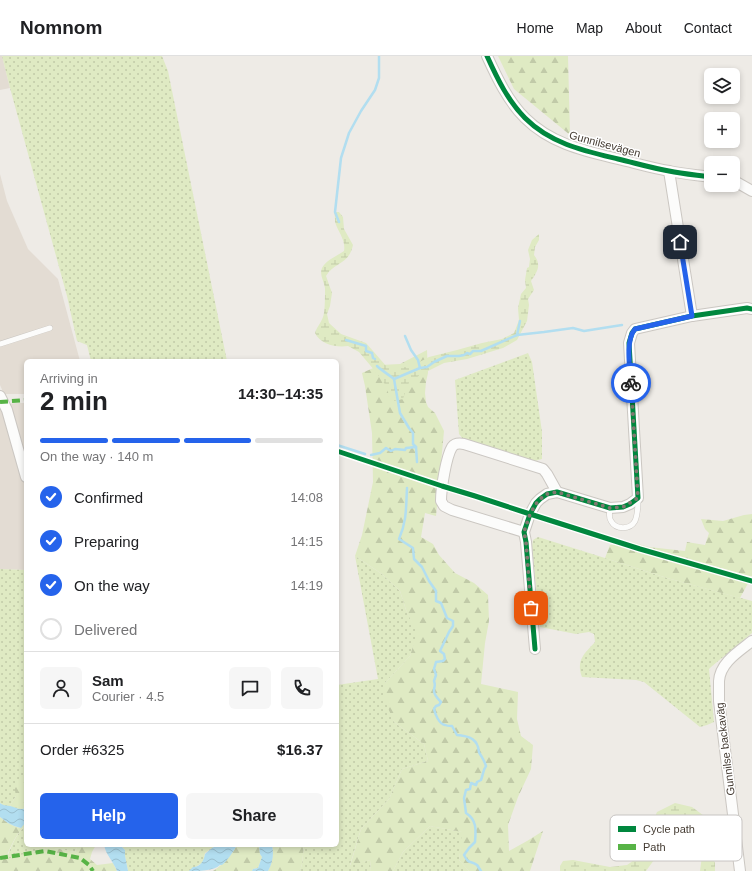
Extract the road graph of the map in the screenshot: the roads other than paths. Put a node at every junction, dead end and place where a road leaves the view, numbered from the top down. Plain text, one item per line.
1 (487, 56) edge
2 (668, 171) junction
3 (704, 176) edge
4 (740, 184) edge
5 (752, 191) edge
6 (752, 309) edge
7 (692, 316) junction
8 (50, 328) dead end
9 (0, 344) edge
10 (0, 396) edge
11 (24, 470) edge
12 (557, 492) junction
13 (638, 498) junction
14 (610, 508) junction
15 (524, 532) junction
16 (752, 641) edge
17 (534, 649) dead end
18 (733, 815) edge
19 (739, 861) edge
20 (740, 871) edge

1 - 2 street, Gunnilsevägen
2 - 3 street, Gunnilsevägen
2 - 7 street
4 - 5 street
6 - 7 street
7 - 13 street
8 - 9 lane
10 - 11 street
12 - 14 street
12 - 15 street
12 - 15 street
13 - 14 street
13 - 14 lane
15 - 17 street
16 - 18 street, Gunnilse backaväg
19 - 20 street, Gunnilse backaväg

